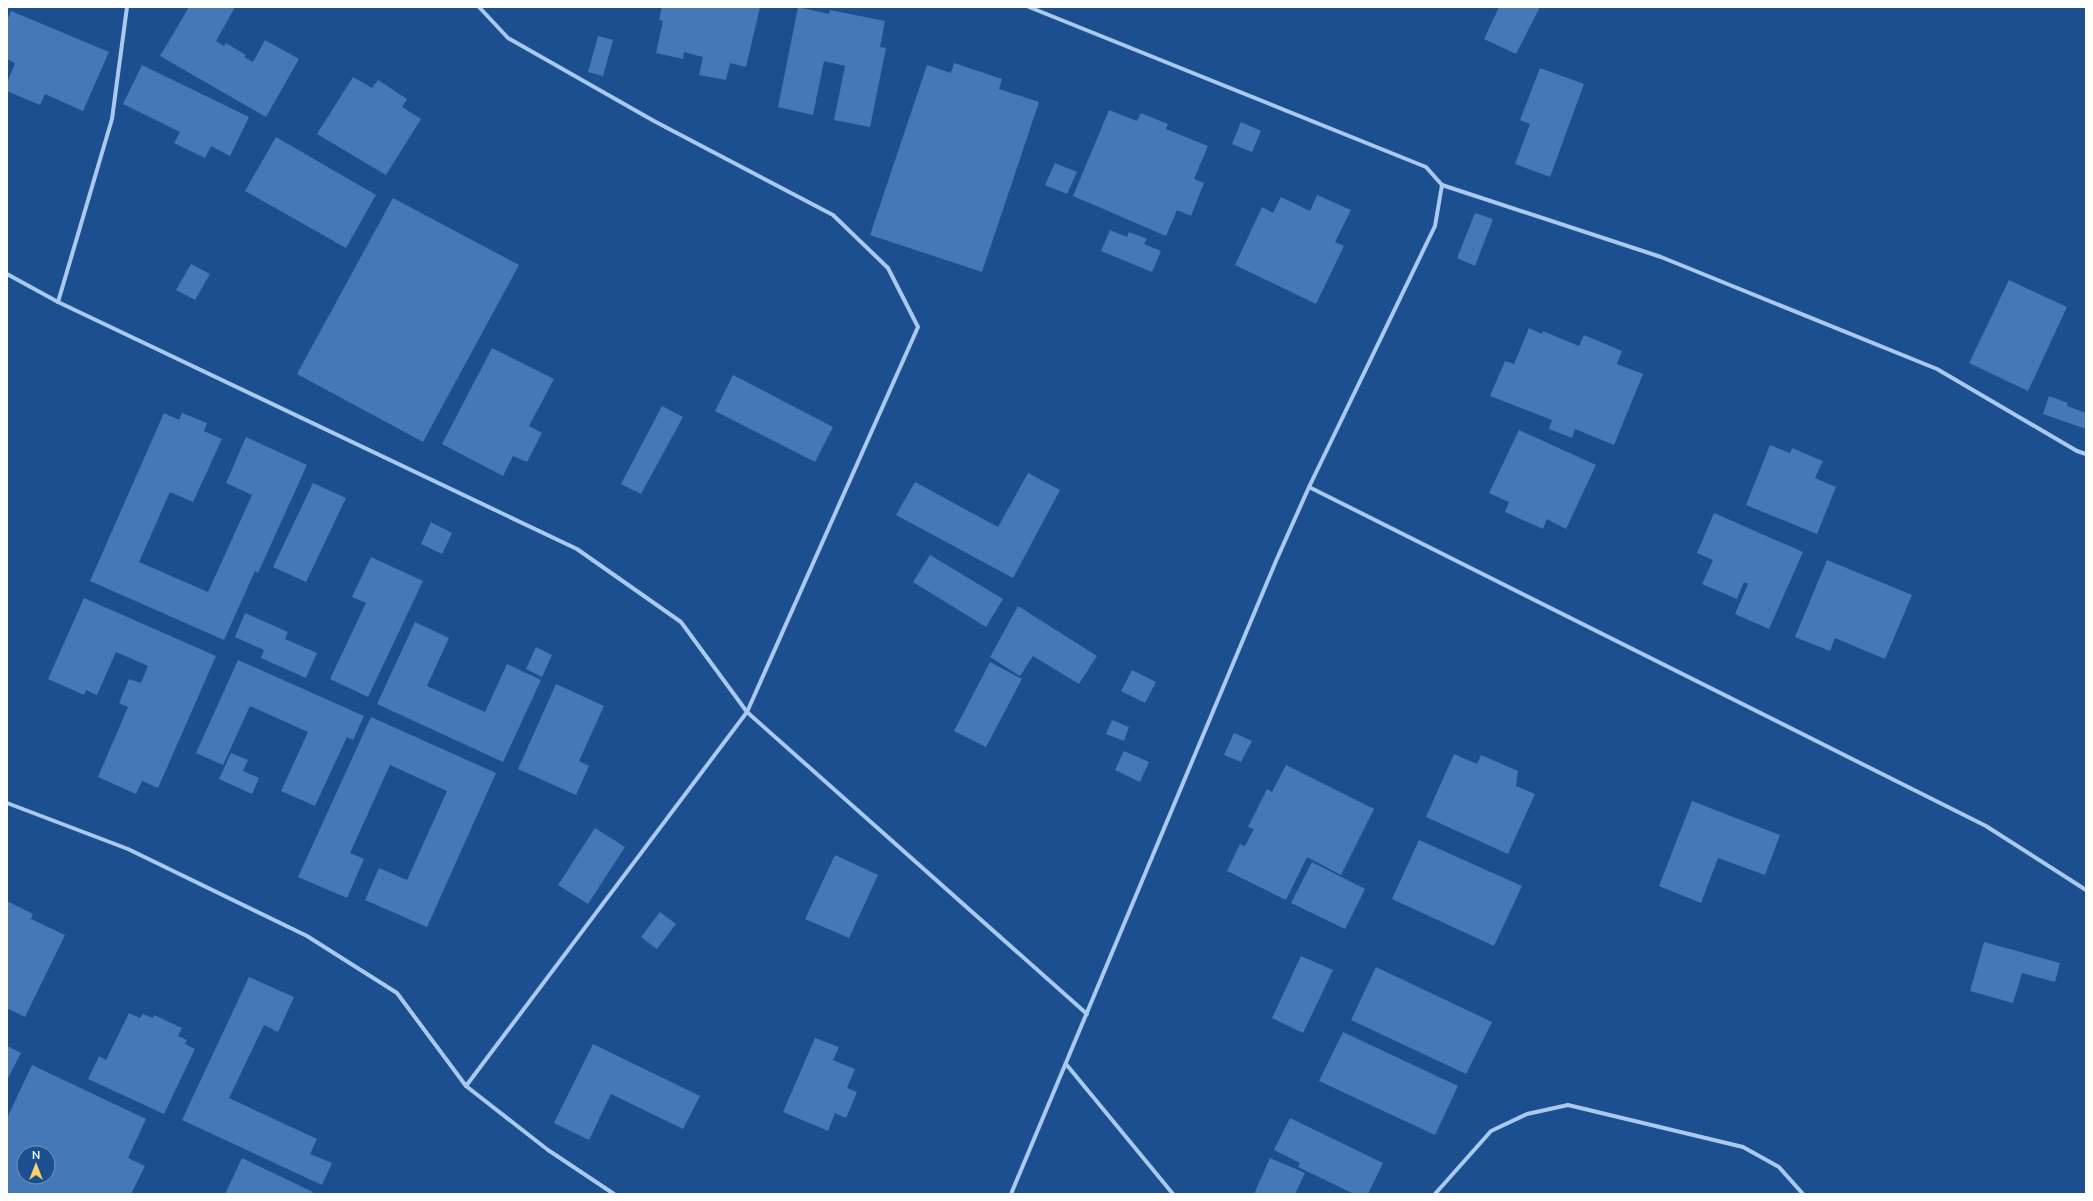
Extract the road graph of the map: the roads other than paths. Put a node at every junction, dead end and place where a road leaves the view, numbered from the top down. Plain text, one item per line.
1 (127, 7) edge
2 (479, 7) edge
3 (1029, 7) edge
4 (1442, 185) junction
5 (7, 274) edge
6 (58, 302) junction
7 (2086, 454) edge
8 (1308, 487) junction
9 (747, 712) junction
10 (7, 803) edge
11 (2086, 890) edge
12 (1087, 1014) junction
13 (1066, 1064) junction
14 (466, 1086) junction
15 (614, 1194) edge
16 (1011, 1194) edge
17 (1173, 1194) edge
18 (1435, 1194) edge
19 (1803, 1194) edge

1 - 6 street
2 - 9 street
3 - 4 street
4 - 7 street
4 - 8 street
5 - 6 street
6 - 9 street
8 - 11 street
8 - 12 street
9 - 12 street
9 - 14 street
10 - 14 street
12 - 13 street
13 - 16 street
13 - 17 street
14 - 15 street
18 - 19 street

